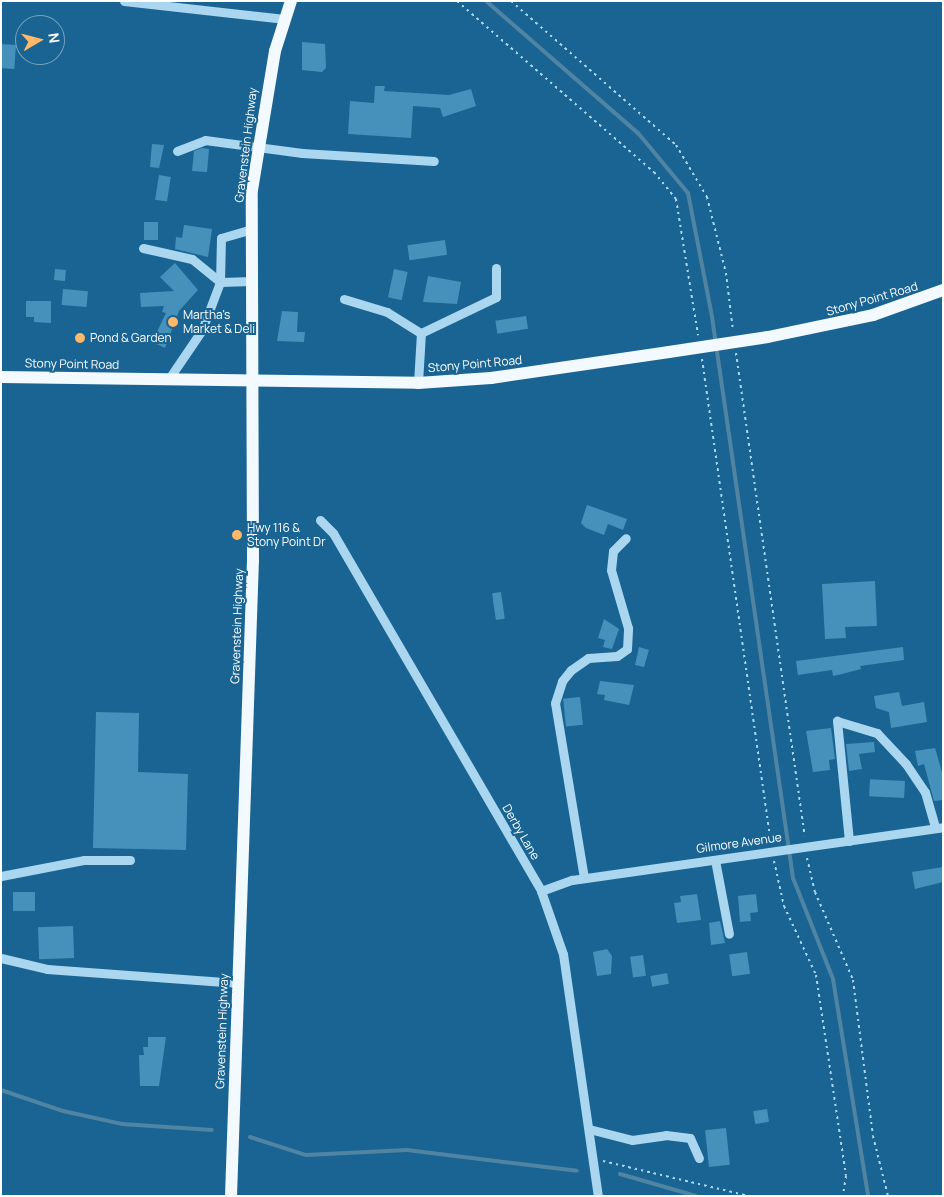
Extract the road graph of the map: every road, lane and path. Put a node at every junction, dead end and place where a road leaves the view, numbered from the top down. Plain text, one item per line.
1 (124, 1) edge
2 (291, 1) edge
3 (456, 1) edge
4 (511, 1) edge
5 (179, 5) edge
6 (285, 19) junction
7 (258, 147) junction
8 (177, 151) dead end
9 (434, 161) dead end
10 (252, 229) junction
11 (143, 248) dead end
12 (496, 268) dead end
13 (252, 281) junction
14 (220, 282) junction
15 (943, 290) edge
16 (344, 299) dead end
17 (734, 332) dead end
18 (420, 333) junction
19 (699, 340) dead end
20 (700, 349) dead end
21 (736, 351) dead end
22 (1, 376) edge
23 (168, 380) junction
24 (253, 382) junction
25 (418, 384) junction
26 (320, 520) dead end
27 (626, 538) dead end
28 (939, 828) edge
29 (849, 840) junction
30 (801, 847) junction
31 (775, 851) junction
32 (130, 860) dead end
33 (715, 860) junction
34 (1, 876) edge
35 (584, 878) junction
36 (541, 891) junction
37 (729, 934) dead end
38 (1, 958) edge
39 (237, 983) junction
40 (589, 1129) junction
41 (699, 1158) dead end
42 (593, 1159) junction
43 (231, 1196) edge
44 (598, 1196) edge
45 (750, 1196) edge
46 (843, 1196) edge
47 (888, 1196) edge

1 - 5 street
2 - 6 main road, Gravenstein Highway
3 - 19 path
4 - 17 path
5 - 6 street
6 - 7 main road, Gravenstein Highway
7 - 8 street
7 - 9 street
7 - 10 main road, Gravenstein Highway
10 - 13 main road, Gravenstein Highway
10 - 14 street
11 - 14 street
12 - 18 street
13 - 14 street
13 - 24 main road, Gravenstein Highway
14 - 23 street
15 - 25 main road, Stony Point Road, bridge
16 - 18 street
18 - 25 street
20 - 31 path
21 - 30 path
22 - 23 main road, Stony Point Road
23 - 24 main road, Stony Point Road
24 - 25 main road, Stony Point Road
24 - 39 main road, Gravenstein Highway
26 - 36 street, Derby Lane
27 - 35 street
28 - 29 street, Gilmore Avenue
28 - 29 street
29 - 30 street, Gilmore Avenue
30 - 31 street, Gilmore Avenue
30 - 47 path
31 - 33 street, Gilmore Avenue
31 - 46 path
32 - 34 street
33 - 35 street, Gilmore Avenue
33 - 37 street
35 - 36 street, Gilmore Avenue
36 - 40 street, Derby Lane
38 - 39 street
39 - 43 main road, Gravenstein Highway
40 - 41 street
40 - 42 street, Derby Lane
42 - 44 street, Derby Lane
42 - 45 path

